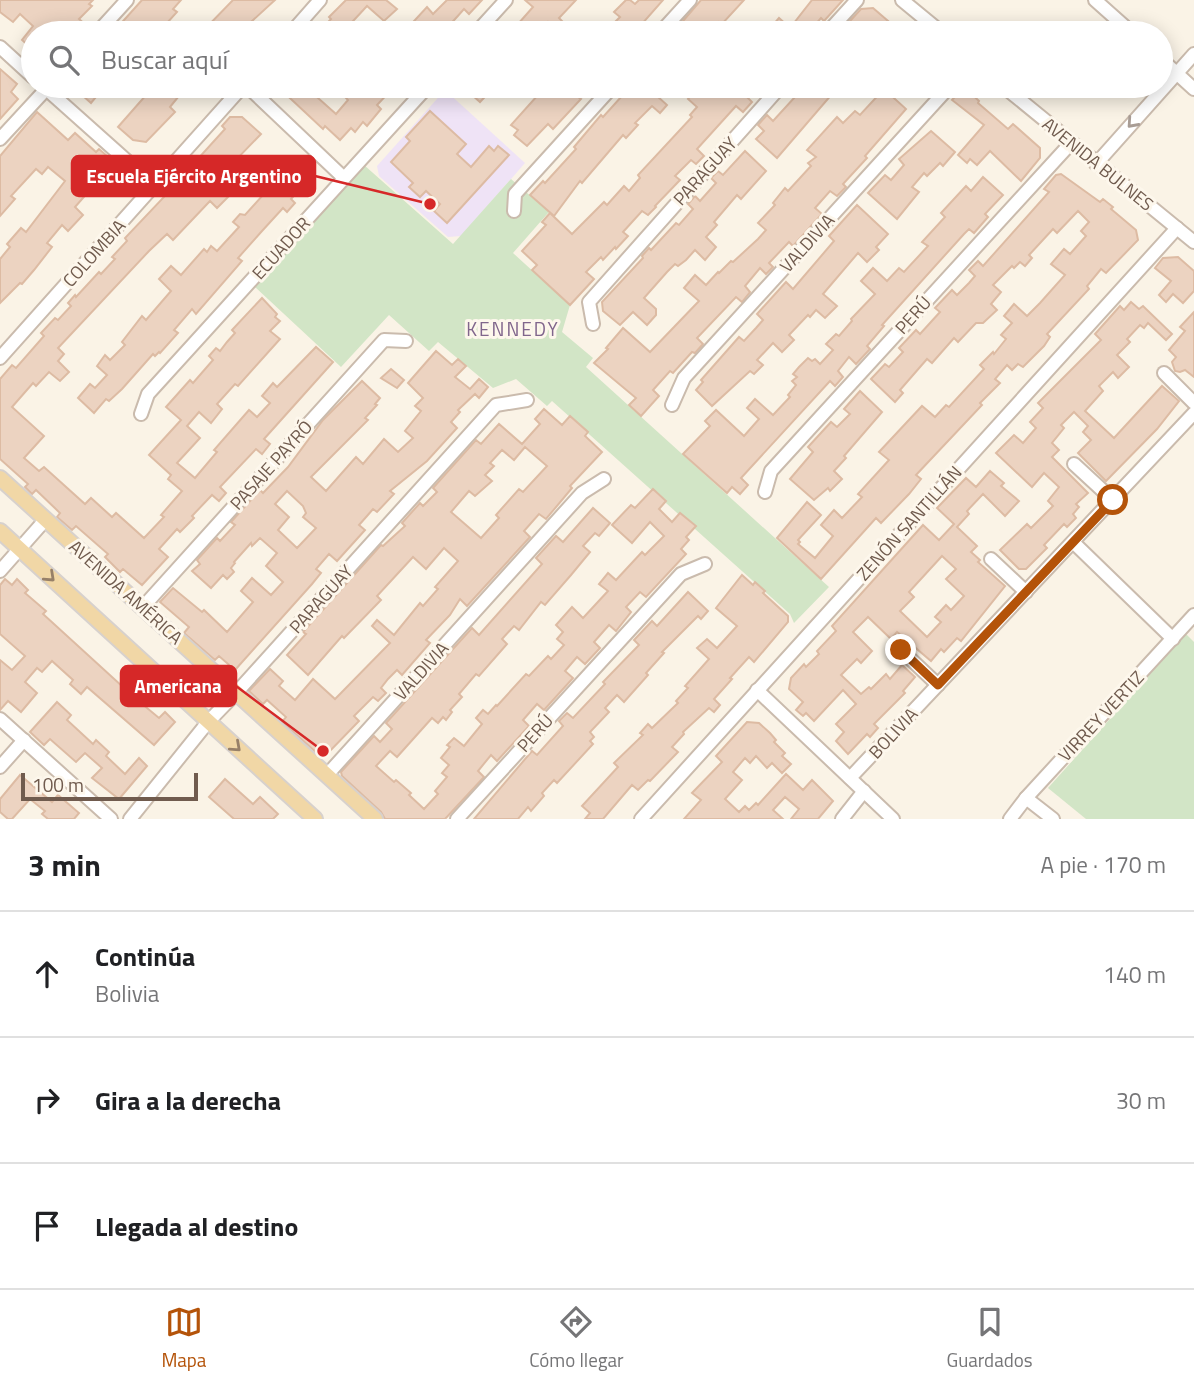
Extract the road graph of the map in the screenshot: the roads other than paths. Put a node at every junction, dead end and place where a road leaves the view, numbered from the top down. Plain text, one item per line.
1 (127, 0) edge
2 (320, 0) edge
3 (506, 0) edge
4 (690, 0) edge
5 (857, 0) edge
6 (902, 0) edge
7 (1096, 0) edge
8 (108, 21) edge
9 (302, 21) edge
10 (487, 21) edge
11 (671, 21) edge
12 (838, 21) edge
13 (927, 21) edge
14 (1119, 21) edge
15 (0, 47) edge
16 (1194, 54) edge
17 (21, 66) edge
18 (1173, 70) edge
19 (1177, 74) junction
20 (1173, 78) edge
21 (1194, 89) edge
22 (36, 98) edge
23 (58, 98) edge
24 (234, 98) edge
25 (258, 98) edge
26 (417, 98) edge
27 (602, 98) edge
28 (770, 98) edge
29 (939, 98) edge
30 (1017, 98) edge
31 (1155, 98) edge
32 (0, 139) edge
33 (1071, 143) junction
34 (1096, 163) junction
35 (344, 178) junction
36 (155, 186) junction
37 (513, 211) dead end
38 (1177, 228) junction
39 (1194, 242) edge
40 (593, 324) dead end
41 (406, 341) dead end
42 (0, 358) edge
43 (1164, 373) dead end
44 (527, 400) dead end
45 (1194, 402) edge
46 (672, 405) dead end
47 (1194, 413) edge
48 (141, 414) dead end
49 (1074, 464) dead end
50 (0, 478) edge
51 (604, 479) dead end
52 (765, 492) dead end
53 (1113, 500) junction
54 (46, 519) junction
55 (0, 531) edge
56 (1073, 542) junction
57 (20, 549) junction
58 (991, 559) dead end
59 (705, 564) dead end
60 (0, 571) edge
61 (1026, 592) junction
62 (143, 607) junction
63 (1192, 622) edge
64 (1173, 639) junction
65 (901, 650) dead end
66 (938, 685) junction
67 (757, 690) junction
68 (237, 692) junction
69 (0, 719) edge
70 (208, 722) junction
71 (24, 740) junction
72 (0, 767) edge
73 (327, 775) junction
74 (850, 778) junction
75 (864, 791) junction
76 (1026, 798) junction
77 (111, 819) edge
78 (130, 819) edge
79 (316, 819) edge
80 (375, 819) edge
81 (457, 819) edge
82 (641, 819) edge
83 (842, 819) edge
84 (893, 819) edge
85 (1010, 819) edge
86 (1052, 819) edge

1 - 8 street
2 - 9 street
3 - 10 street
4 - 11 street
5 - 12 street
6 - 13 street
7 - 14 street
15 - 17 street
16 - 19 street
18 - 19 street
19 -> 20 street
19 - 21 street
22 - 32 street
23 - 36 street
24 - 36 street, COLOMBIA
25 - 35 street
26 - 35 street, ECUADOR
27 - 37 street
28 - 40 street, PARAGUAY
29 - 46 street, VALDIVIA
30 - 33 street, AVENIDA BULNES
31 -> 34 street
33 - 34 street, AVENIDA BULNES
33 - 52 street, PERÚ
34 - 38 street, AVENIDA BULNES
35 - 48 street, ECUADOR
36 - 42 street, COLOMBIA
38 - 39 street, AVENIDA BULNES
38 - 67 street, ZENÓN SANTILLÁN
41 - 62 street, PASAJE PAYRÓ
43 - 45 street
44 - 68 street, PARAGUAY
47 - 53 street, BOLIVIA
49 - 53 street
50 - 54 main road, AVENIDA AMÉRICA
51 - 73 street, VALDIVIA
53 - 56 street, BOLIVIA
54 - 57 street
54 - 62 main road, AVENIDA AMÉRICA
55 - 57 main road
56 - 61 street, BOLIVIA
56 - 64 street
57 - 60 street
57 -> 70 main road
58 - 61 street
59 - 81 street, PERÚ
61 - 66 street, BOLIVIA
62 - 68 main road, AVENIDA AMÉRICA
63 - 64 street, VIRREY VERTIZ
64 - 76 street, VIRREY VERTIZ
65 - 66 street
66 - 74 street, BOLIVIA
67 - 74 street
67 - 82 street, ZENÓN SANTILLÁN
68 - 70 street, PARAGUAY
68 - 73 main road, AVENIDA AMÉRICA
69 - 71 street
70 - 78 street, PARAGUAY
70 -> 79 main road
71 - 72 street
71 - 77 street
73 - 80 main road, AVENIDA AMÉRICA
74 - 75 street
75 - 83 street
75 - 84 street
76 - 85 street, VIRREY VERTIZ
76 - 86 street

